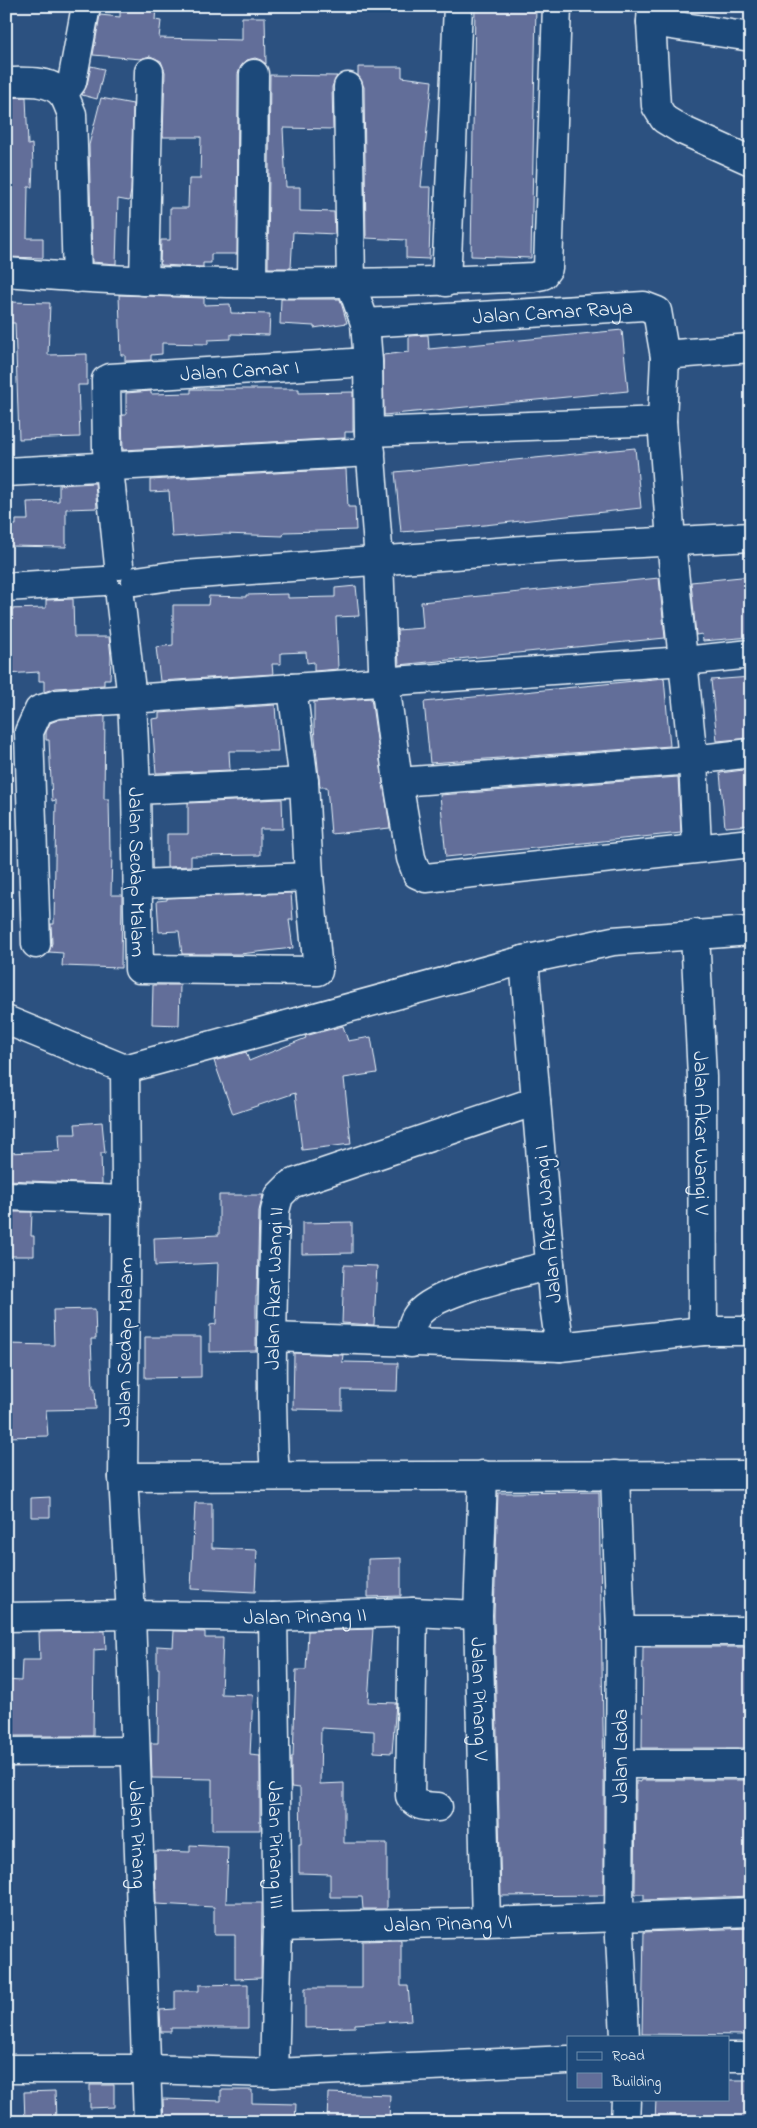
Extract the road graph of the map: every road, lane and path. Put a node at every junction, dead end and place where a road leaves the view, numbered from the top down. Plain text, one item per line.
1 (86, 6) edge
2 (458, 6) edge
3 (557, 6) edge
4 (652, 14) edge
5 (751, 37) edge
6 (149, 72) dead end
7 (254, 74) dead end
8 (6, 82) edge
9 (348, 87) dead end
10 (63, 94) junction
11 (751, 161) edge
12 (6, 272) edge
13 (77, 278) junction
14 (144, 281) junction
15 (446, 282) junction
16 (252, 283) junction
17 (351, 284) junction
18 (365, 323) junction
19 (751, 348) edge
20 (664, 357) junction
21 (368, 362) junction
22 (110, 378) joint
23 (662, 421) junction
24 (370, 442) junction
25 (109, 465) junction
26 (6, 472) edge
27 (751, 537) edge
28 (670, 542) junction
29 (379, 560) junction
30 (120, 581) junction
31 (6, 587) edge
32 (751, 654) edge
33 (684, 661) junction
34 (384, 681) junction
35 (292, 688) junction
36 (132, 699) junction
37 (751, 753) edge
38 (692, 760) junction
39 (304, 782) junction
40 (398, 782) junction
41 (136, 790) junction
42 (751, 843) edge
43 (697, 848) junction
44 (309, 876) junction
45 (138, 884) junction
46 (751, 931) edge
47 (695, 934) junction
48 (36, 944) dead end
49 (524, 960) junction
50 (6, 1020) edge
51 (125, 1069) junction
52 (536, 1101) junction
53 (6, 1196) edge
54 (126, 1200) junction
55 (550, 1266) junction
56 (703, 1331) junction
57 (751, 1331) edge
58 (272, 1337) junction
59 (411, 1343) junction
60 (560, 1347) junction
61 (483, 1475) junction
62 (615, 1475) junction
63 (751, 1475) edge
64 (275, 1476) junction
65 (123, 1477) junction
66 (413, 1612) junction
67 (131, 1615) junction
68 (478, 1615) junction
69 (6, 1617) edge
70 (272, 1617) junction
71 (621, 1631) junction
72 (751, 1631) edge
73 (135, 1751) junction
74 (6, 1752) edge
75 (620, 1764) junction
76 (751, 1764) edge
77 (438, 1807) dead end
78 (751, 1912) edge
79 (618, 1917) junction
80 (486, 1922) junction
81 (278, 1927) junction
82 (625, 2036) edge
83 (730, 2057) edge
84 (751, 2057) edge
85 (567, 2060) edge
86 (147, 2061) junction
87 (6, 2069) edge
88 (274, 2073) junction
89 (626, 2100) edge
90 (148, 2122) edge
91 (625, 2122) edge

1 - 10 street
2 - 15 street
3 - 15 street
4 - 5 street
4 - 11 street
6 - 14 street
7 - 16 street
8 - 10 street
9 - 17 street
10 - 13 street
12 - 13 street
13 - 14 street
14 - 16 street
15 - 17 street
16 - 17 street
17 - 18 street
18 - 20 street, Jalan Camar Raya
18 - 21 street
19 - 20 street
20 - 23 street, Jalan Camar Raya
21 - 22 street, Jalan Camar I
21 - 24 street
22 - 25 street, Jalan Sedap Malam
23 - 24 street
23 - 28 street, Jalan Camar Raya
24 - 25 street
24 - 29 street
25 - 26 street
25 - 30 street, Jalan Sedap Malam
27 - 28 street
28 - 29 street
28 - 33 street, Jalan Camar Raya
29 - 30 street
29 - 34 street
30 - 31 street
30 - 36 street, Jalan Sedap Malam
32 - 33 street
33 - 34 street
33 - 38 street, Jalan Camar Raya
34 - 35 street
34 - 40 street
35 - 36 street
35 - 39 street
36 - 41 street, Jalan Sedap Malam
36 - 48 street
37 - 38 street
38 - 40 street
38 - 43 street, Jalan Camar Raya
39 - 41 street
39 - 44 street
40 - 43 street
41 - 45 street, Jalan Sedap Malam
42 - 43 street
44 - 45 street
44 - 45 street, Jalan Sedap Malam
46 - 47 street
47 - 49 street
47 - 56 street, Jalan Akar Wangi V
49 - 51 street
49 - 52 street, Jalan Akar Wangi I
50 - 51 street
51 - 54 street, Jalan Sedap Malam
52 - 55 street, Jalan Akar Wangi I
52 - 58 street, Jalan Akar Wangi II
53 - 54 street
54 - 65 street, Jalan Sedap Malam
55 - 59 street
55 - 60 street, Jalan Akar Wangi I
56 - 57 street
56 - 60 street
58 - 59 street
58 - 64 street, Jalan Akar Wangi II
59 - 60 street
61 - 62 street
61 - 64 street
61 - 68 street, Jalan Pinang V
62 - 63 street
62 - 71 street, Jalan Lada
64 - 65 street
65 - 67 street, Jalan Sedap Malam
66 - 68 street, Jalan Pinang II
66 - 70 street, Jalan Pinang II
66 - 77 street
67 - 69 street, Jalan Pinang II
67 - 70 street, Jalan Pinang II
67 - 73 street, Jalan Pinang
68 - 80 street, Jalan Pinang V
70 - 81 street, Jalan Pinang III
71 - 72 street
71 - 75 street, Jalan Lada
73 - 74 street
73 - 86 street, Jalan Pinang
75 - 76 street
75 - 79 street, Jalan Lada
78 - 79 street, Jalan Pinang VI
79 - 80 street, Jalan Pinang VI
79 - 82 street, Jalan Lada
80 - 81 street, Jalan Pinang VI
81 - 88 street, Jalan Pinang III
83 - 84 street
85 - 88 street
86 - 87 street
86 - 88 street
86 - 90 street, Jalan Pinang
89 - 91 street

